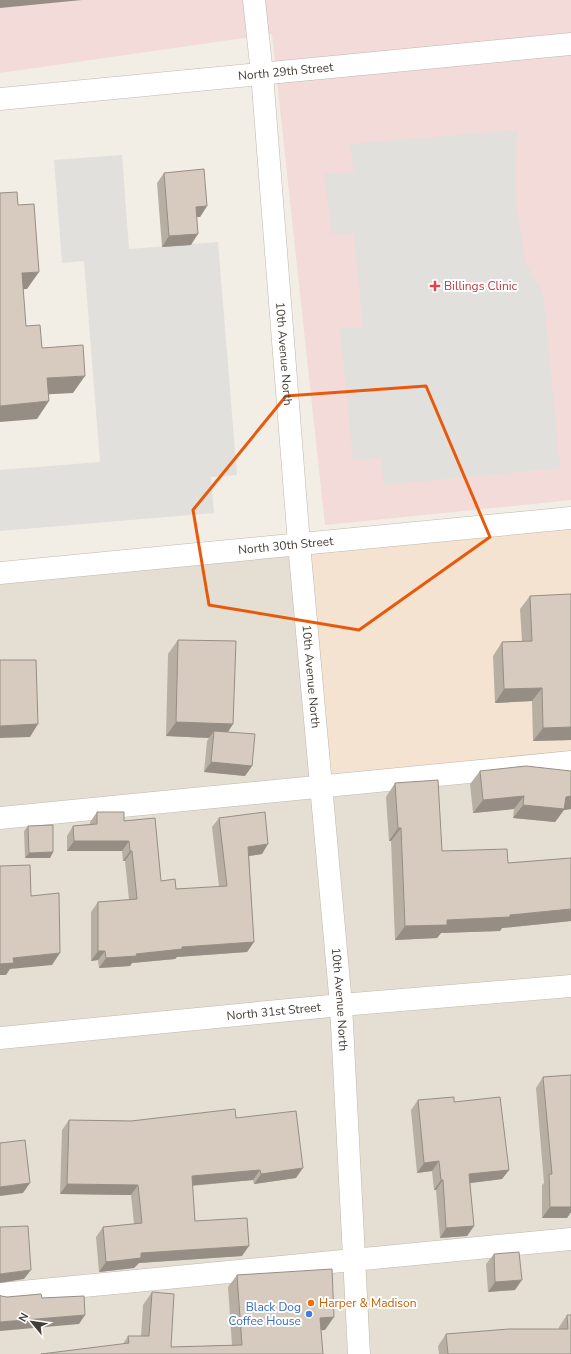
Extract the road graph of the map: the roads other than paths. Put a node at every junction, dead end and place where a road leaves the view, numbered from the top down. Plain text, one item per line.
1 (254, 0) edge
2 (571, 44) edge
3 (262, 74) junction
4 (0, 99) edge
5 (571, 518) edge
6 (299, 544) junction
7 (0, 573) edge
8 (571, 762) edge
9 (321, 787) junction
10 (0, 818) edge
11 (571, 986) edge
12 (341, 1005) junction
13 (0, 1038) edge
14 (571, 1239) edge
15 (354, 1259) junction
16 (0, 1294) edge
17 (359, 1354) edge

1 - 3 street, 10th Avenue North
2 - 3 street, North 29th Street
3 - 4 street, North 29th Street
3 - 6 street, 10th Avenue North
5 - 6 street, North 30th Street
6 - 7 street, North 30th Street
6 - 9 street, 10th Avenue North
8 - 9 street
9 - 10 street
9 - 12 street, 10th Avenue North
11 - 12 street, North 31st Street
12 - 13 street, North 31st Street
12 - 15 street, 10th Avenue North
14 - 15 street
15 - 16 street
15 - 17 street, 10th Avenue North

